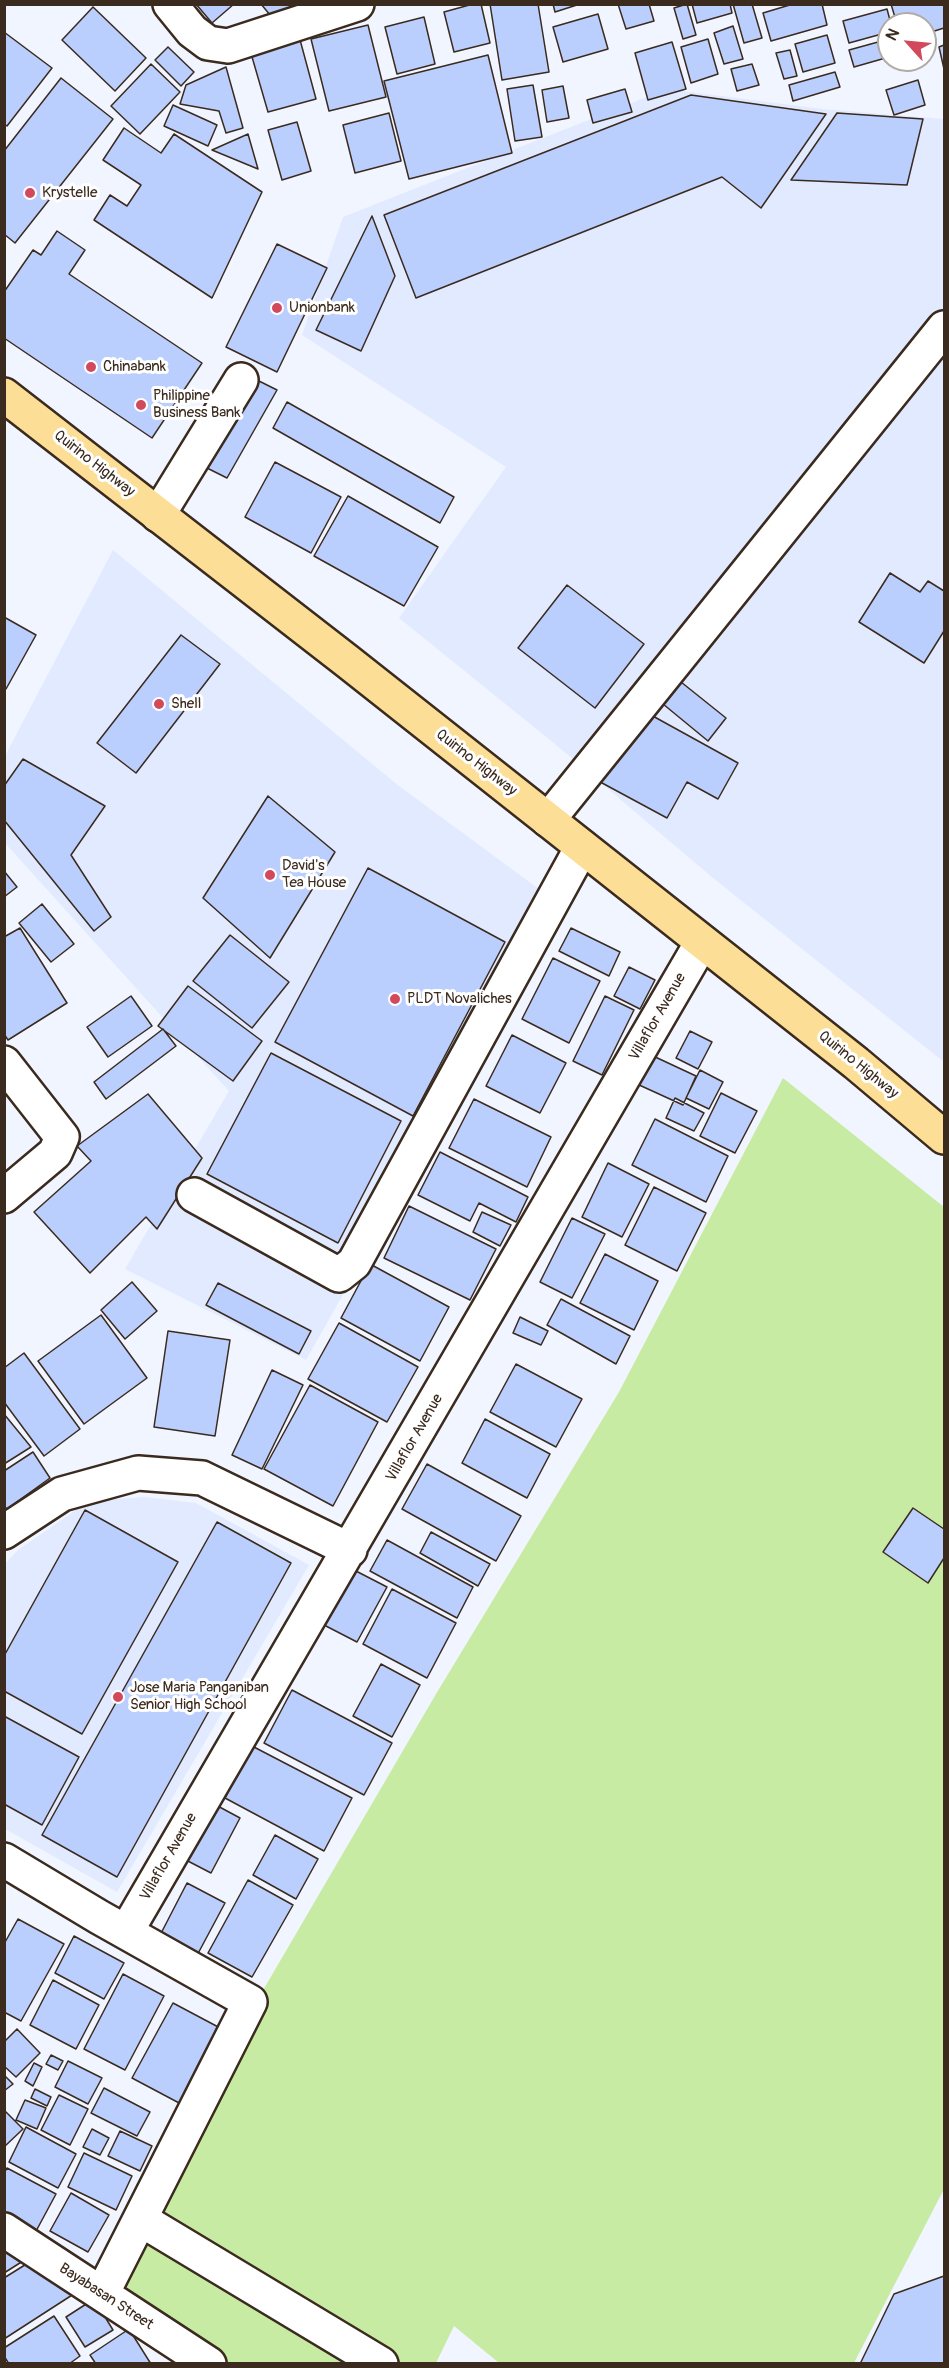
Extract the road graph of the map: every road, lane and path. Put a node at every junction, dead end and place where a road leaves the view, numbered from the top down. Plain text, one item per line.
1 (170, 4) edge
2 (357, 4) edge
3 (945, 328) edge
4 (241, 380) dead end
5 (4, 395) edge
6 (158, 514) junction
7 (548, 820) junction
8 (582, 847) junction
9 (702, 942) junction
10 (4, 1063) edge
11 (945, 1137) edge
12 (194, 1195) dead end
13 (4, 1196) edge
14 (4, 1532) edge
15 (350, 1550) junction
16 (4, 1860) edge
17 (126, 1932) junction
18 (140, 2219) junction
19 (4, 2230) edge
20 (102, 2294) junction
21 (209, 2364) edge
22 (381, 2364) edge

1 - 2 street
3 - 7 street
4 - 6 street
5 - 6 main road, Quirino Highway
6 - 7 main road, Quirino Highway
7 - 8 main road, Quirino Highway
8 - 9 main road, Quirino Highway
8 - 12 street
9 - 11 main road, Quirino Highway
9 - 15 street, Villaflor Avenue
10 - 13 street
14 - 15 street
15 - 17 street, Villaflor Avenue
16 - 17 street
17 - 18 street
18 - 20 street
18 - 22 street
19 - 20 street, Bayabasan Street
20 - 21 street, Bayabasan Street

